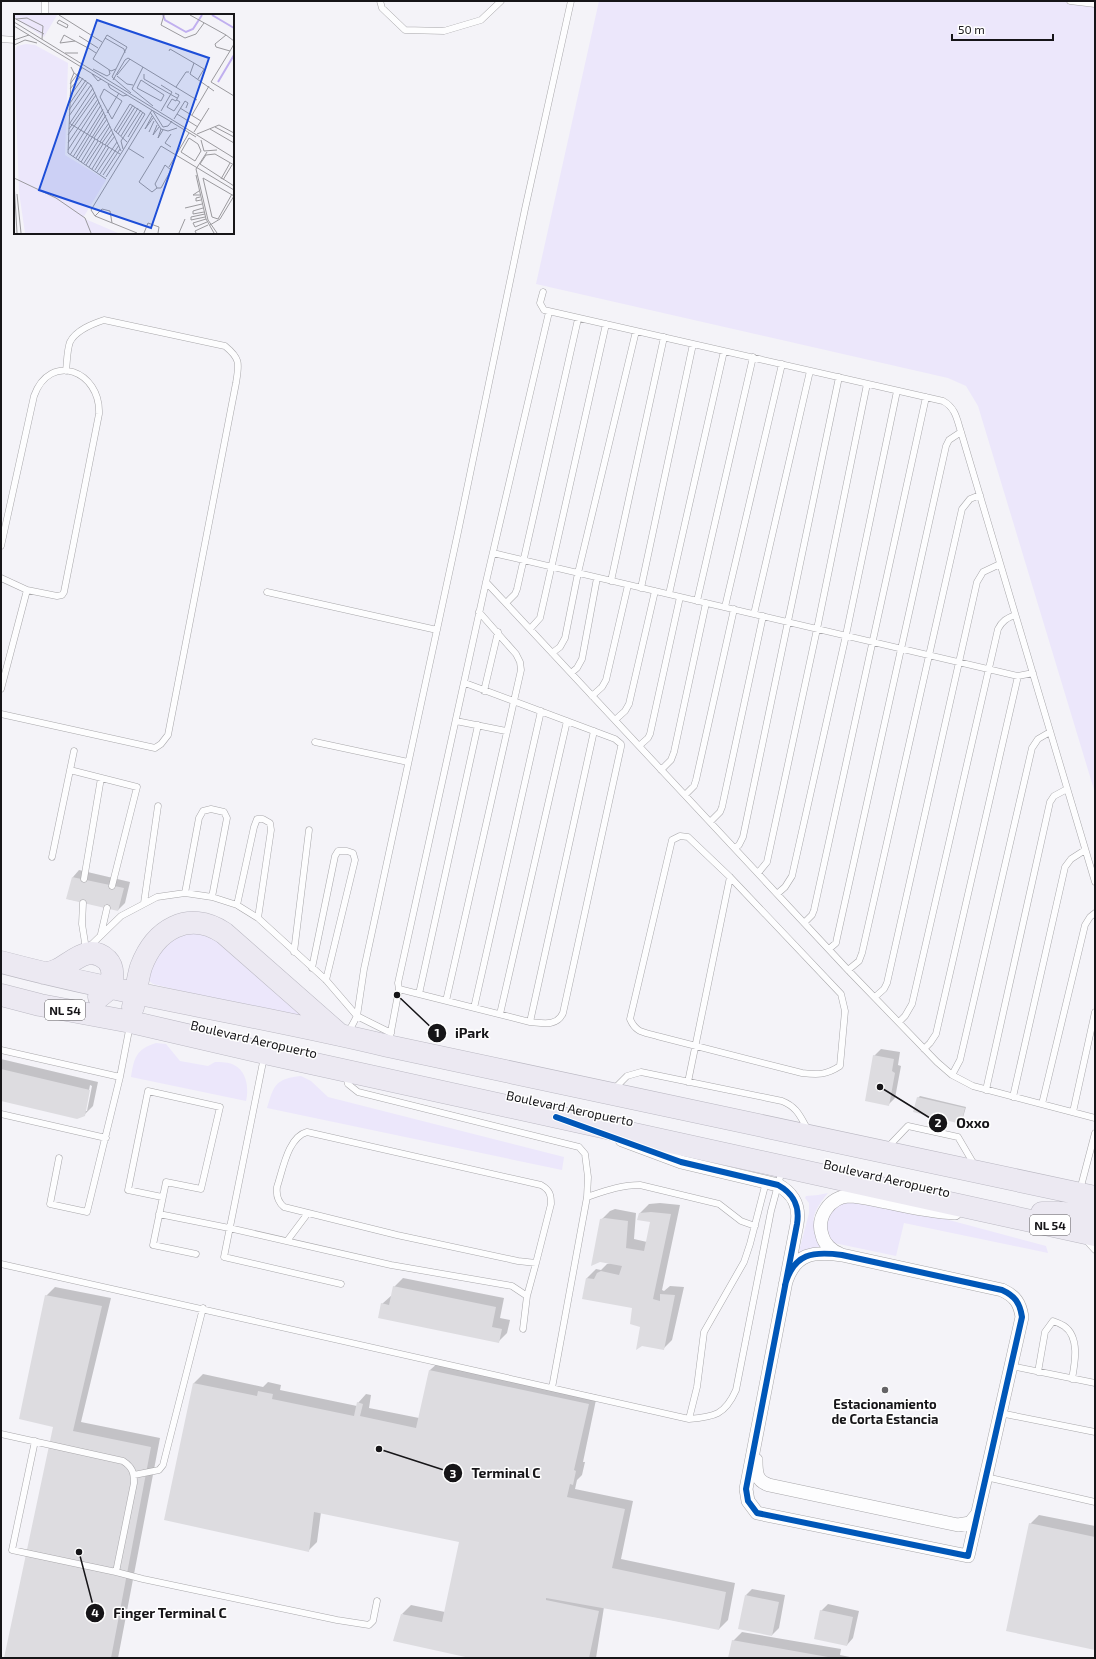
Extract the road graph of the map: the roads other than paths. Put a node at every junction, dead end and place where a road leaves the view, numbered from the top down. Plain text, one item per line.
1 (45, 1) edge
2 (380, 1) edge
3 (502, 1) edge
4 (571, 1) edge
5 (1070, 1) edge
6 (1095, 4) edge
7 (45, 14) edge
8 (1, 39) edge
9 (14, 40) edge
10 (543, 292) dead end
11 (549, 312) junction
12 (578, 319) junction
13 (606, 324) junction
14 (636, 331) junction
15 (664, 337) junction
16 (693, 344) junction
17 (724, 351) junction
18 (753, 358) junction
19 (782, 364) junction
20 (66, 371) junction
21 (810, 371) junction
22 (839, 377) junction
23 (867, 384) junction
24 (897, 391) junction
25 (926, 397) junction
26 (961, 432) junction
27 (980, 495) junction
28 (1, 546) edge
29 (493, 553) junction
30 (524, 560) junction
31 (1000, 564) junction
32 (552, 567) junction
33 (578, 573) junction
34 (1, 578) edge
35 (597, 578) junction
36 (611, 581) junction
37 (486, 582) junction
38 (628, 585) junction
39 (640, 588) junction
40 (27, 590) junction
41 (655, 591) junction
42 (267, 592) dead end
43 (669, 594) junction
44 (680, 597) junction
45 (697, 601) junction
46 (506, 603) junction
47 (706, 603) junction
48 (726, 607) junction
49 (734, 610) junction
50 (479, 612) junction
51 (754, 614) junction
52 (1015, 615) junction
53 (763, 616) junction
54 (788, 622) junction
55 (530, 629) junction
56 (817, 629) junction
57 (437, 630) junction
58 (498, 632) junction
59 (846, 636) junction
60 (873, 642) junction
61 (900, 648) junction
62 (552, 653) junction
63 (930, 655) junction
64 (958, 662) junction
65 (988, 668) junction
66 (571, 673) junction
67 (1033, 673) junction
68 (1018, 676) junction
69 (464, 684) junction
70 (1, 689) edge
71 (484, 691) junction
72 (592, 696) junction
73 (513, 701) junction
74 (541, 712) junction
75 (1, 714) edge
76 (615, 720) junction
77 (456, 721) junction
78 (567, 721) junction
79 (478, 726) junction
80 (506, 731) junction
81 (594, 731) junction
82 (1050, 732) junction
83 (315, 742) dead end
84 (639, 746) junction
85 (74, 751) dead end
86 (408, 762) junction
87 (70, 770) junction
88 (661, 770) junction
89 (101, 778) junction
90 (1067, 789) junction
91 (685, 796) junction
92 (158, 806) dead end
93 (710, 822) junction
94 (308, 830) dead end
95 (735, 848) junction
96 (1085, 850) junction
97 (52, 857) dead end
98 (758, 873) junction
99 (730, 877) junction
100 (84, 879) dead end
101 (1095, 882) edge
102 (112, 886) dead end
103 (185, 893) junction
104 (777, 894) junction
105 (212, 897) junction
106 (83, 903) dead end
107 (144, 903) junction
108 (237, 905) junction
109 (107, 908) dead end
110 (1095, 913) edge
111 (258, 918) junction
112 (804, 923) junction
113 (101, 934) junction
114 (829, 950) junction
115 (294, 952) junction
116 (82, 953) junction
117 (1, 962) edge
118 (312, 968) junction
119 (848, 970) junction
120 (44, 973) junction
121 (326, 980) junction
122 (1, 981) edge
123 (110, 988) junction
124 (399, 989) junction
125 (136, 993) junction
126 (419, 994) junction
127 (1, 995) edge
128 (875, 997) junction
129 (446, 1001) junction
130 (474, 1008) junction
131 (1095, 1012) edge
132 (500, 1014) junction
133 (357, 1016) junction
134 (130, 1022) junction
135 (530, 1022) junction
136 (899, 1022) junction
137 (343, 1036) junction
138 (390, 1040) junction
139 (696, 1046) junction
140 (924, 1049) junction
141 (1, 1050) edge
142 (265, 1053) junction
143 (345, 1071) junction
144 (952, 1075) junction
145 (120, 1077) junction
146 (688, 1082) junction
147 (986, 1090) junction
148 (610, 1094) junction
149 (1013, 1097) junction
150 (1042, 1104) junction
151 (1073, 1112) junction
152 (1, 1114) edge
153 (1095, 1118) edge
154 (1095, 1133) edge
155 (811, 1137) junction
156 (106, 1138) junction
157 (883, 1152) junction
158 (59, 1158) dead end
159 (978, 1172) junction
160 (773, 1174) junction
161 (1087, 1195) edge
162 (162, 1197) junction
163 (587, 1198) junction
164 (308, 1213) junction
165 (159, 1214) junction
166 (1005, 1216) junction
167 (1095, 1217) edge
168 (755, 1226) junction
169 (229, 1228) junction
170 (1085, 1233) edge
171 (287, 1241) junction
172 (1095, 1250) edge
173 (196, 1254) dead end
174 (842, 1255) junction
175 (1, 1264) edge
176 (536, 1264) junction
177 (341, 1284) dead end
178 (785, 1285) junction
179 (526, 1296) junction
180 (203, 1308) junction
181 (523, 1329) dead end
182 (1011, 1366) junction
183 (1038, 1372) junction
184 (1072, 1379) junction
185 (1095, 1383) edge
186 (552, 1388) junction
187 (1000, 1413) junction
188 (689, 1419) junction
189 (757, 1432) junction
190 (1095, 1432) edge
191 (1, 1434) edge
192 (35, 1441) junction
193 (134, 1475) junction
194 (986, 1477) junction
195 (1095, 1502) edge
196 (979, 1509) junction
197 (116, 1572) junction
198 (377, 1601) dead end

1 - 7 lane
2 - 3 lane
4 - 57 lane
5 - 6 lane
8 - 9 lane
10 - 11 lane
11 - 12 lane
11 - 29 lane
12 - 13 lane
12 - 30 lane
13 - 14 lane
13 - 32 lane
14 - 15 lane
14 - 33 lane
15 - 16 lane
15 - 36 lane
16 - 17 lane
16 - 39 lane
17 - 18 lane
17 - 43 lane
18 - 19 lane
18 - 45 lane
19 - 21 lane
19 - 48 lane
20 - 28 lane
20 - 40 lane
20 - 75 lane
21 - 22 lane
21 - 51 lane
22 - 23 lane
22 - 54 lane
23 - 24 lane
23 - 56 lane
24 - 25 lane
24 - 59 lane
25 - 26 lane
25 - 60 lane
26 - 27 lane
26 - 61 lane
27 - 31 lane
27 - 63 lane
29 - 30 lane
29 - 37 lane
30 - 32 lane
30 - 46 lane
31 - 52 lane
31 - 64 lane
32 - 33 lane
32 - 55 lane
33 - 35 lane
33 - 62 lane
34 - 40 lane
35 - 36 lane
35 - 66 lane
36 - 38 lane
37 - 46 lane
37 - 50 lane
38 - 39 lane
38 - 72 lane
39 - 41 lane
40 - 70 lane
41 - 43 lane
41 - 76 lane
42 - 57 lane
43 - 44 lane
44 - 45 lane
44 - 84 lane
45 - 47 lane
46 - 55 lane
47 - 48 lane
47 - 88 lane
48 - 49 lane
49 - 51 lane
49 - 91 lane
50 - 58 lane
50 - 69 lane
51 - 53 lane
52 - 65 lane
52 - 67 lane
53 - 54 lane
53 - 93 lane
54 - 56 lane
54 - 95 lane
55 - 62 lane
56 - 59 lane
56 - 98 lane
57 - 86 lane
58 - 71 lane
58 - 73 lane
59 - 60 lane
59 - 104 lane
60 - 61 lane
60 - 112 lane
61 - 63 lane
61 - 114 lane
62 - 66 lane
63 - 64 lane
63 - 119 lane
64 - 65 lane
64 - 128 lane
65 - 68 lane
65 - 136 lane
66 - 72 lane
67 - 68 lane
67 - 82 lane
68 - 140 lane
69 - 71 lane
69 - 77 lane
71 - 73 lane
72 - 76 lane
73 - 74 lane
73 - 80 lane
74 - 78 lane
74 - 130 lane
76 - 84 lane
77 - 79 lane
77 - 124 lane
78 - 81 lane
78 - 132 lane
79 - 80 lane
79 - 126 lane
80 - 129 lane
81 - 135 lane
81 - 135 lane
82 - 90 lane
82 - 144 lane
83 - 86 lane
84 - 88 lane
85 - 87 lane
86 - 133 lane
87 - 89 lane
87 - 97 lane
88 - 91 lane
89 - 100 lane
89 - 102 lane
90 - 96 lane
90 - 147 lane
91 - 93 lane
92 - 107 lane
93 - 95 lane
94 - 115 lane
95 - 98 lane
96 - 101 lane
96 - 149 lane
98 - 104 lane
99 - 139 lane
99 - 139 lane
99 - 139 lane
103 - 105 lane
103 - 105 lane
103 - 107 lane
104 - 112 lane
105 - 108 lane
106 - 116 lane
107 - 113 lane
108 - 111 lane
108 - 111 lane
109 - 113 lane
110 - 150 lane
111 - 115 lane
112 - 114 lane
113 - 116 lane
114 - 119 lane
115 - 118 lane
116 - 120 highway
116 - 123 highway
117 - 120 highway, Boulevard Aeropuerto / NL 54
118 - 121 lane
118 - 121 lane
119 - 128 lane
120 - 123 highway, Boulevard Aeropuerto / NL 54
121 - 133 lane
122 - 123 highway
123 - 125 highway, Boulevard Aeropuerto / NL 54
124 - 126 lane
124 - 138 lane
125 - 134 highway
125 - 137 highway, Boulevard Aeropuerto / NL 54
125 - 137 highway
126 - 129 lane
127 - 134 highway, Boulevard Aeropuerto / NL 54
128 - 136 lane
129 - 130 lane
130 - 132 lane
131 - 151 lane
132 - 135 lane
133 - 137 lane
133 - 138 lane
134 - 142 highway, Boulevard Aeropuerto / NL 54
134 - 145 lane
136 - 140 lane
137 - 138 highway, Boulevard Aeropuerto / NL 54
138 - 148 highway, Boulevard Aeropuerto / NL 54
139 - 146 lane
140 - 144 lane
141 - 145 lane
142 - 143 highway, Boulevard Aeropuerto / NL 54
142 - 169 lane
143 - 160 highway, Boulevard Aeropuerto / NL 54
143 - 163 lane
144 - 147 lane
145 - 156 lane
146 - 148 lane
146 - 155 lane
147 - 149 lane
148 - 155 highway, Boulevard Aeropuerto / NL 54
149 - 150 lane
150 - 151 lane
151 - 153 lane
152 - 156 lane
154 - 161 lane
155 - 157 highway, Boulevard Aeropuerto / NL 54
156 - 158 lane
157 - 159 highway, Boulevard Aeropuerto / NL 54
157 - 159 lane
159 - 161 highway, Boulevard Aeropuerto / NL 54
160 - 166 highway, Boulevard Aeropuerto / NL 54
160 - 168 lane
160 - 178 street
160 - 188 lane
162 - 162 lane
162 - 165 lane
163 - 168 lane
163 - 186 lane
164 - 171 lane
164 - 176 lane
164 - 176 lane
165 - 169 lane
165 - 173 lane
166 - 167 highway
166 - 170 highway, Boulevard Aeropuerto / NL 54
166 - 174 street
168 - 188 lane
169 - 171 lane
169 - 177 lane
170 - 172 lane
171 - 179 lane
174 - 178 street
174 - 182 street
175 - 180 lane
176 - 179 lane
178 - 189 street
179 - 181 lane
180 - 186 lane
180 - 193 lane
182 - 183 lane
182 - 187 street
183 - 184 lane
183 - 184 lane
184 - 185 lane
186 - 188 lane
187 - 190 lane
187 - 194 street
189 - 196 street
189 - 196 street
191 - 192 lane
192 - 193 lane
192 - 197 lane
193 - 197 lane
194 - 195 lane
194 - 196 street
197 - 198 lane

